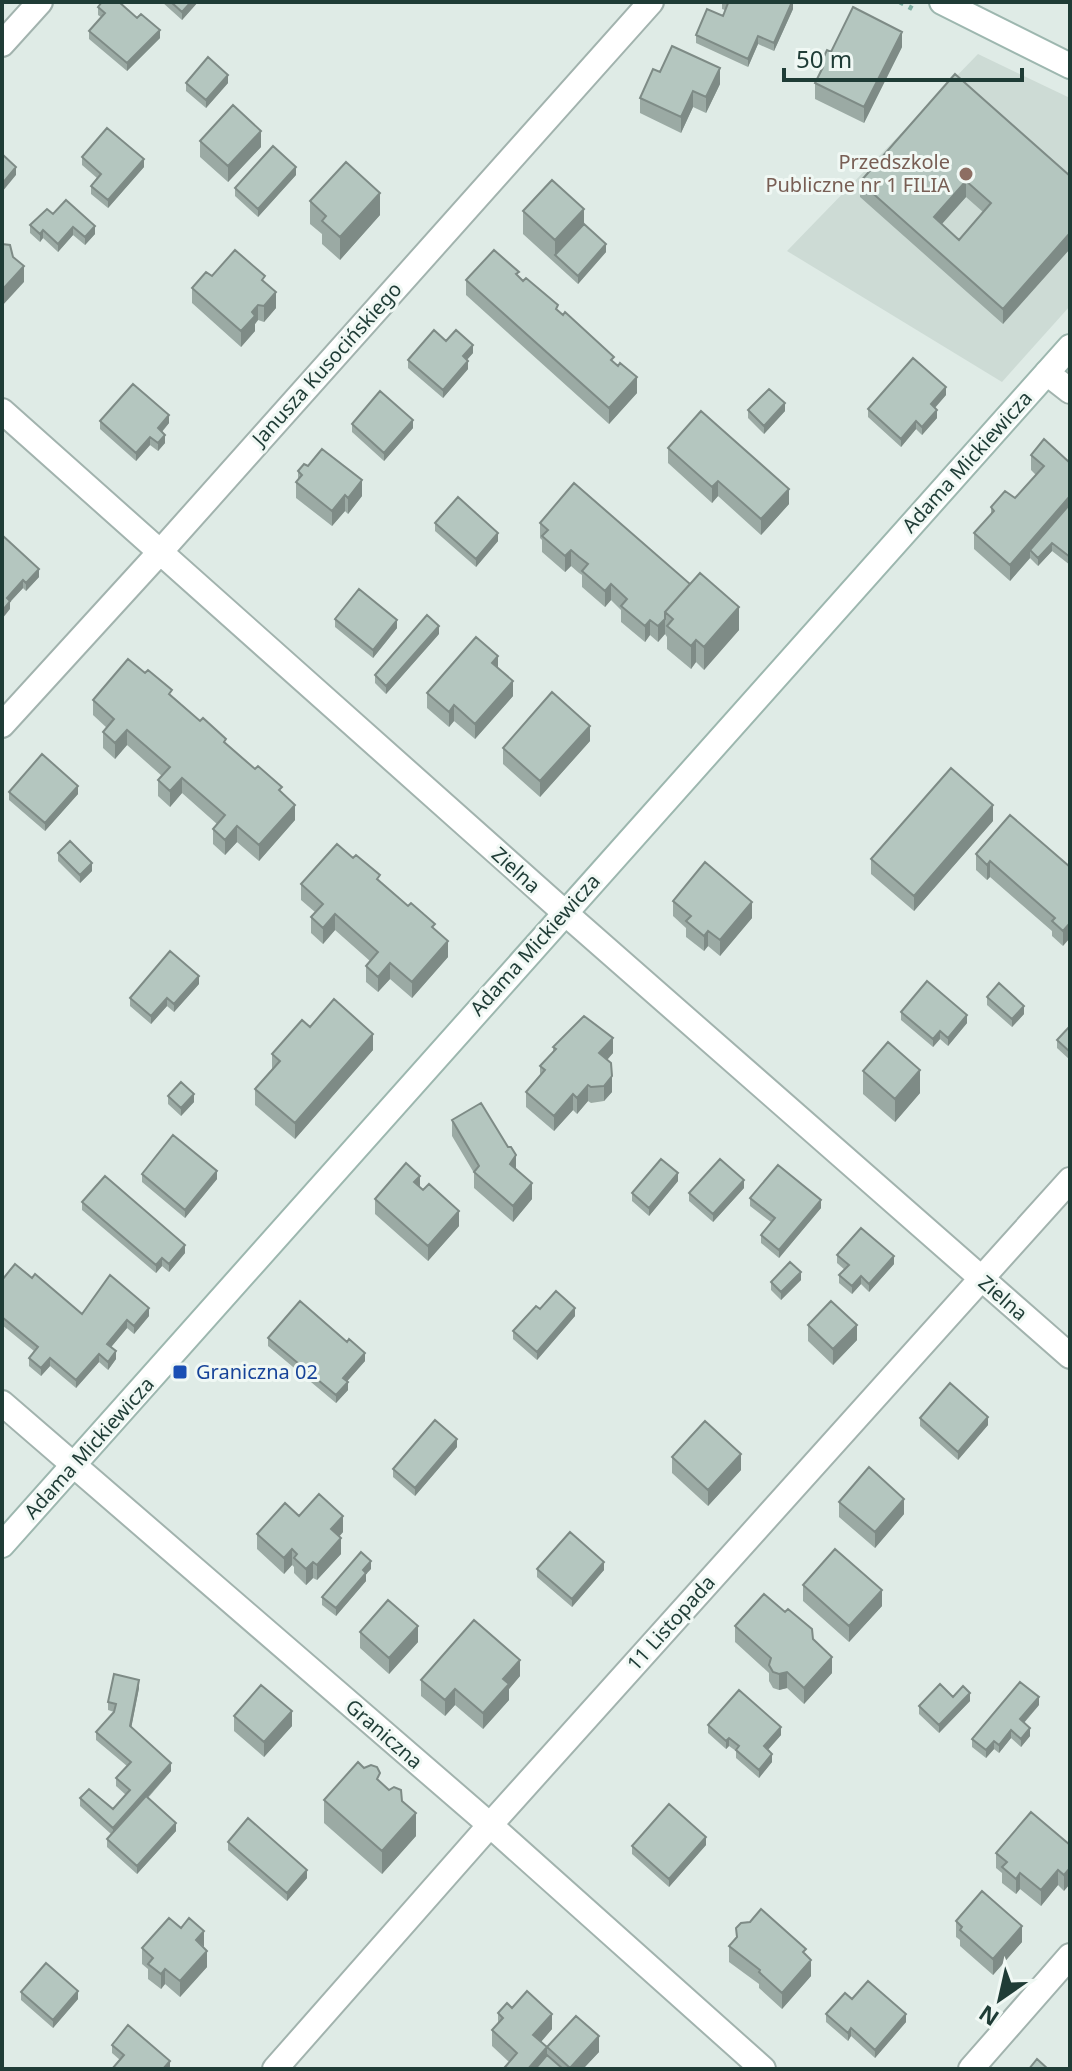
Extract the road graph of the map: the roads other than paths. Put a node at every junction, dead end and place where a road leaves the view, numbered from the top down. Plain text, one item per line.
1 (40, 2) edge
2 (651, 2) edge
3 (942, 2) edge
4 (2, 44) edge
5 (1070, 66) edge
6 (1070, 347) edge
7 (1047, 373) junction
8 (1070, 391) edge
9 (2, 411) edge
10 (161, 551) junction
11 (2, 725) edge
12 (564, 912) junction
13 (1070, 1180) edge
14 (981, 1279) junction
15 (1070, 1356) edge
16 (2, 1403) edge
17 (73, 1466) junction
18 (2, 1545) edge
19 (490, 1825) junction
20 (1070, 1956) edge
21 (275, 2069) edge
22 (763, 2069) edge
23 (971, 2069) edge

1 - 4 street
2 - 10 street, Janusza Kusocińskiego
3 - 5 street
6 - 7 street, Adama Mickiewicza
7 - 8 street
7 - 12 street, Adama Mickiewicza
9 - 10 street, Zielna
10 - 11 street, Janusza Kusocińskiego
10 - 12 street, Zielna
12 - 14 street, Zielna
12 - 17 street, Adama Mickiewicza
13 - 14 street, 11 Listopada
14 - 15 street, Zielna
14 - 19 street, 11 Listopada
16 - 17 street, Graniczna
17 - 18 street, Adama Mickiewicza
17 - 19 street, Graniczna
19 - 21 street, 11 Listopada
19 - 22 street, Graniczna
20 - 23 street

